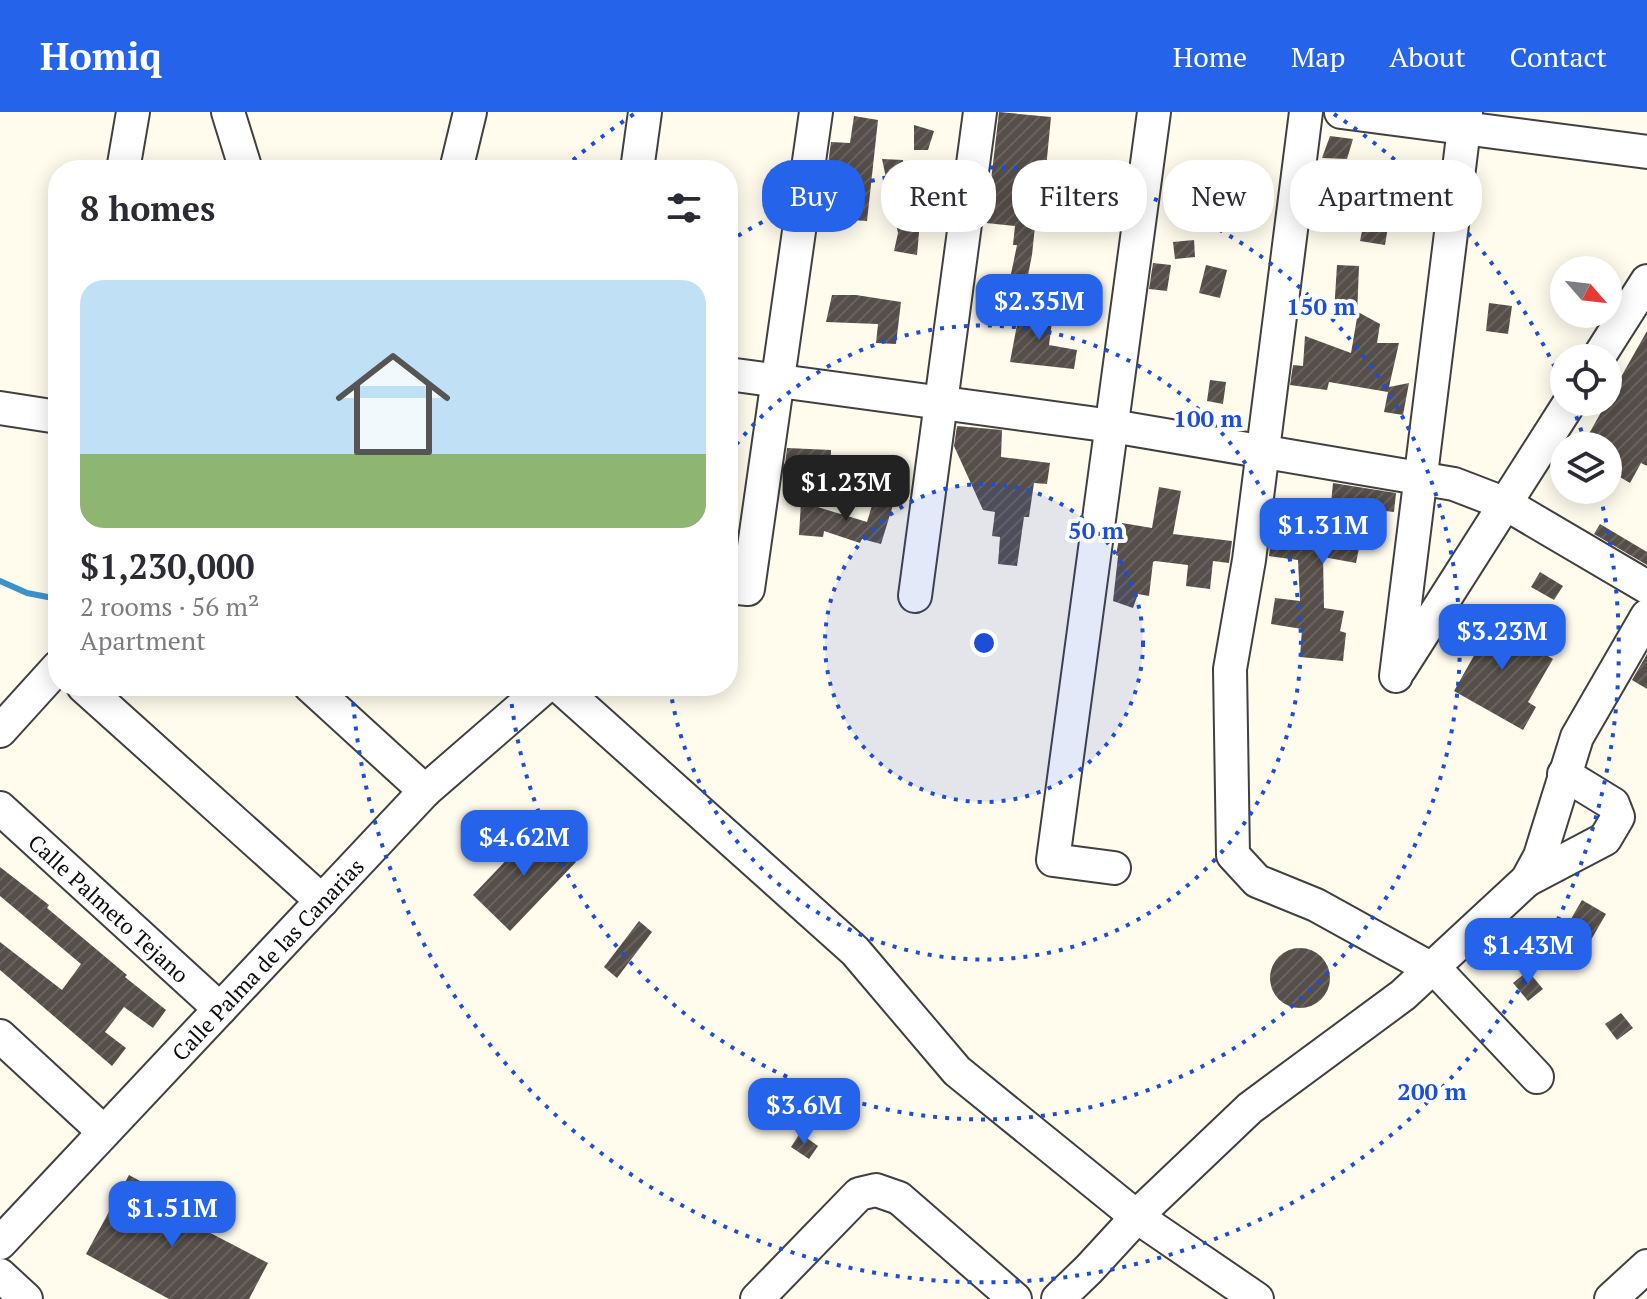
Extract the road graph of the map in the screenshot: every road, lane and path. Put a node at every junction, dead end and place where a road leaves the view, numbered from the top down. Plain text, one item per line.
1 (133, 112) edge
2 (228, 112) edge
3 (470, 112) edge
4 (645, 112) edge
5 (816, 112) edge
6 (980, 112) edge
7 (1154, 112) edge
8 (1306, 112) edge
9 (1341, 112) edge
10 (1465, 120) edge
11 (1647, 152) edge
12 (125, 160) edge
13 (243, 160) edge
14 (458, 160) edge
15 (638, 160) edge
16 (1647, 281) edge
17 (1607, 344) edge
18 (738, 376) edge
19 (778, 382) junction
20 (941, 404) junction
21 (0, 408) edge
22 (48, 415) edge
23 (1561, 416) edge
24 (1112, 426) junction
25 (1263, 452) junction
26 (1421, 477) junction
27 (1506, 504) junction
28 (1647, 587) edge
29 (738, 588) edge
30 (915, 596) dead end
31 (1647, 616) edge
32 (48, 678) edge
33 (94, 696) edge
34 (321, 696) edge
35 (534, 696) edge
36 (570, 696) edge
37 (0, 731) edge
38 (1564, 774) junction
39 (425, 791) junction
40 (0, 808) edge
41 (1114, 868) dead end
42 (1527, 880) junction
43 (322, 901) junction
44 (1432, 970) junction
45 (220, 1009) junction
46 (0, 1036) edge
47 (1537, 1077) dead end
48 (104, 1132) junction
49 (1137, 1217) junction
50 (0, 1243) edge
51 (1647, 1266) edge
52 (0, 1275) edge
53 (770, 1294) edge
54 (26, 1299) edge
55 (1015, 1299) edge
56 (1058, 1299) edge
57 (1257, 1299) edge
58 (1611, 1299) edge

1 - 12 street
2 - 13 street
3 - 14 street
4 - 15 street
5 - 19 street
6 - 20 street
7 - 24 street
8 - 25 street
9 - 10 street
10 - 11 street
10 - 26 street
16 - 17 street
18 - 19 street
19 - 20 street
19 - 29 street
20 - 24 street
20 - 30 street
21 - 22 street
23 - 27 street
24 - 25 street
24 - 41 street
25 - 26 street
25 - 44 street
26 - 27 street
26 - 27 street
27 - 28 street
31 - 38 street
32 - 37 street
33 - 43 street
34 - 39 street
35 - 39 street, Calle Palma de las Canarias
36 - 49 street
38 - 42 street
38 - 42 street
39 - 43 street, Calle Palma de las Canarias
40 - 45 street, Calle Palmeto Tejano
42 - 44 street
43 - 45 street, Calle Palma de las Canarias
44 - 47 street
44 - 49 street
45 - 48 street, Calle Palma de las Canarias
46 - 48 street
48 - 50 street, Calle Palma de las Canarias
49 - 56 street
49 - 57 street
51 - 58 street
52 - 54 street
53 - 55 street

